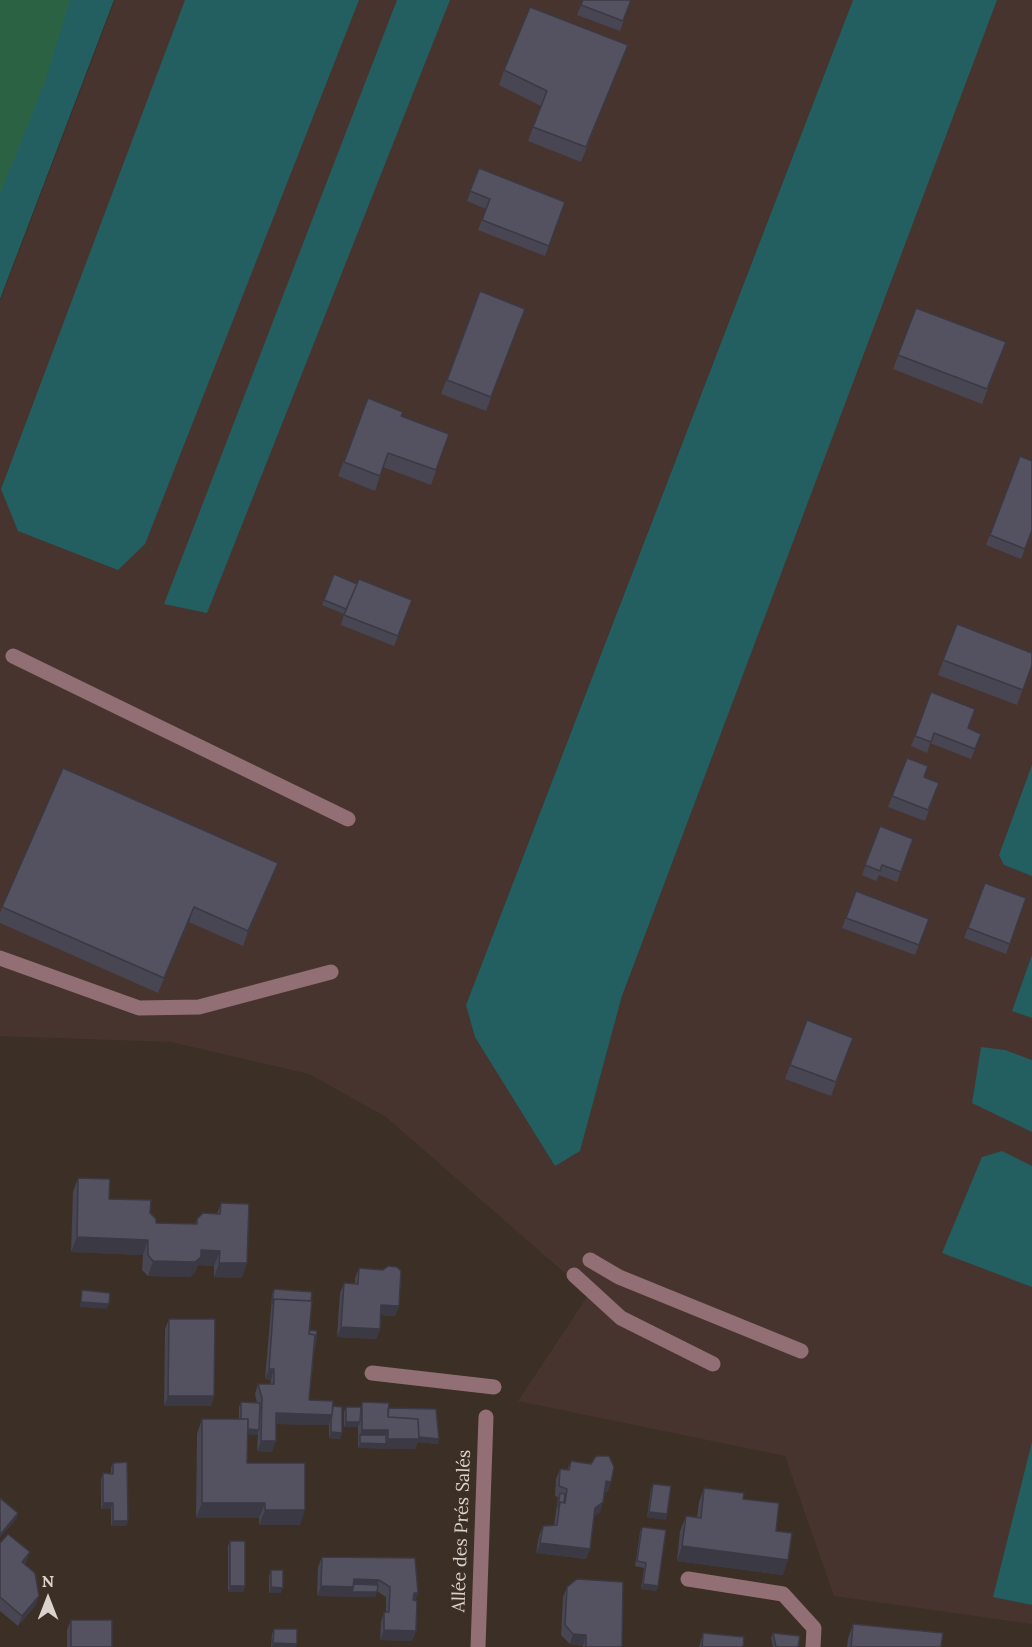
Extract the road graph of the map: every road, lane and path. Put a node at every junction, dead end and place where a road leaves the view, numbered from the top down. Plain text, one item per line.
1 (13, 656) dead end
2 (348, 819) dead end
3 (0, 958) edge
4 (331, 972) dead end
5 (590, 1260) dead end
6 (574, 1275) dead end
7 (801, 1352) dead end
8 (713, 1364) dead end
9 (372, 1373) dead end
10 (494, 1387) dead end
11 (486, 1417) dead end
12 (688, 1579) dead end
13 (478, 1647) edge
14 (813, 1647) edge

1 - 2 street
3 - 4 street
5 - 7 street
6 - 8 street
9 - 10 street
11 - 13 street, Allée des Prés Salés
12 - 14 street

